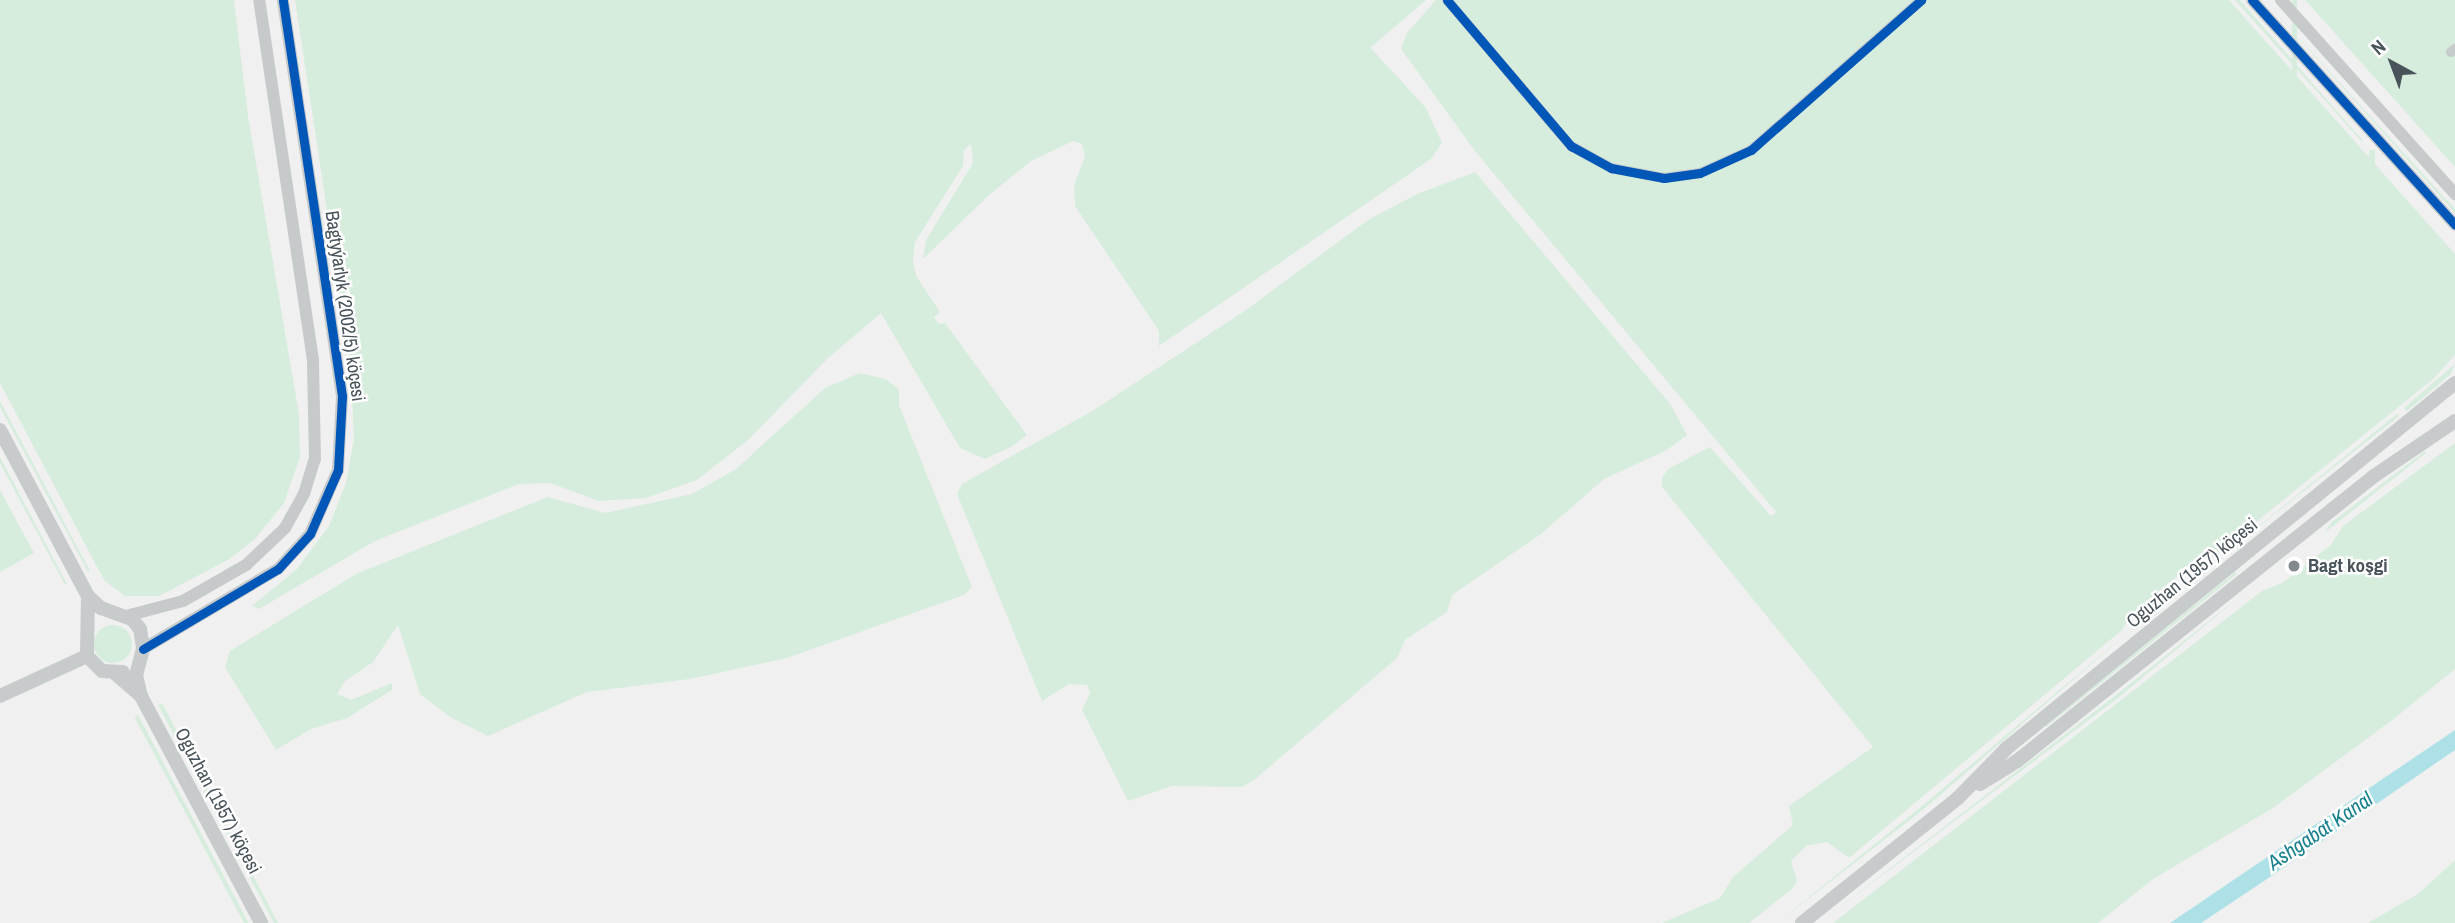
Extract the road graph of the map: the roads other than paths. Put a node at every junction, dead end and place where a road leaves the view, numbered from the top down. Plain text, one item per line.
1 (258, 0) edge
2 (283, 0) edge
3 (1447, 0) edge
4 (1921, 0) edge
5 (2252, 0) edge
6 (2281, 0) edge
7 (2455, 194) edge
8 (2455, 225) edge
9 (2455, 383) edge
10 (2455, 421) edge
11 (0, 430) edge
12 (88, 596) junction
13 (119, 615) junction
14 (87, 632) junction
15 (141, 655) junction
16 (87, 656) junction
17 (116, 673) junction
18 (0, 696) edge
19 (141, 696) junction
20 (1958, 798) junction
21 (261, 923) edge
22 (1802, 923) edge

1 - 13 street, Bagtyýarlyk (2002/5) köçesi
2 - 15 street, Bagtyýarlyk (2002/5) köçesi
3 - 4 street
5 - 8 street
6 - 7 street
9 - 20 main road, Oguzhan (1957) köçesi
10 - 20 main road, Oguzhan (1957) köçesi
11 - 12 main road, Oguzhan (1957) köçesi
12 - 13 main road, Oguzhan (1957) köçesi
12 - 14 main road, Oguzhan (1957) köçesi
13 - 14 main road
13 - 15 main road, Oguzhan (1957) köçesi
14 - 16 main road, Oguzhan (1957) köçesi
15 - 17 main road
15 - 19 main road, Oguzhan (1957) köçesi
16 - 17 main road, Oguzhan (1957) köçesi
16 - 18 main road
17 - 19 main road, Oguzhan (1957) köçesi
19 - 21 main road, Oguzhan (1957) köçesi
20 - 22 main road, Oguzhan (1957) köçesi

